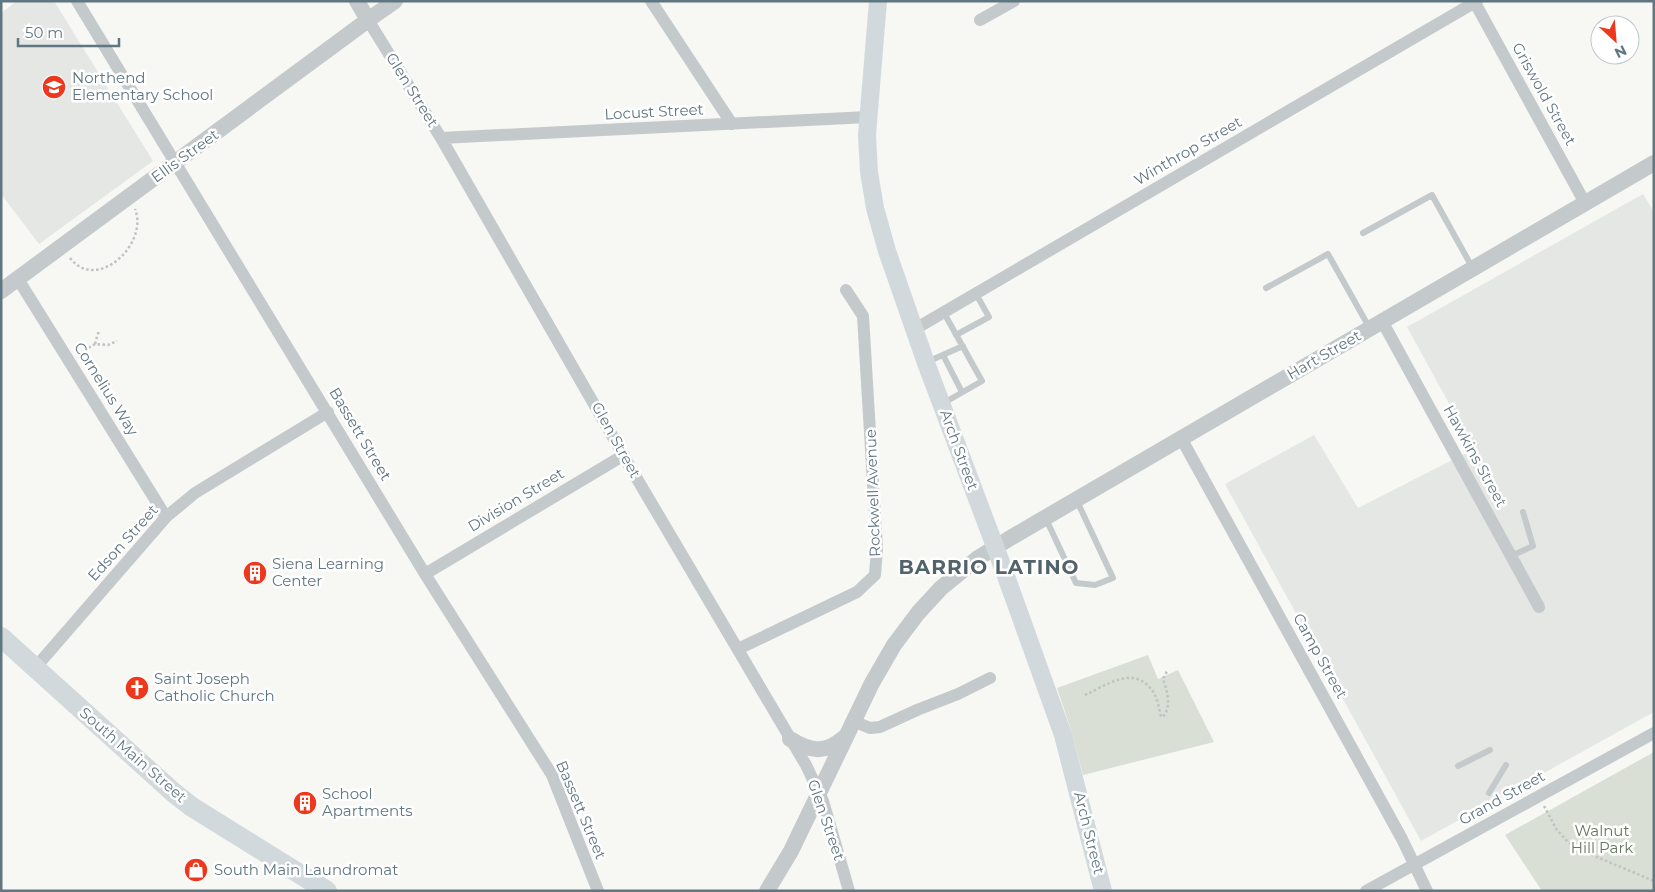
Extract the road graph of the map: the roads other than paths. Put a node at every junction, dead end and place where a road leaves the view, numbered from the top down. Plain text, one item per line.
1 (77, 1) edge
2 (357, 1) edge
3 (395, 1) edge
4 (651, 1) edge
5 (878, 1) edge
6 (1014, 1) edge
7 (1475, 2) edge
8 (368, 20) junction
9 (980, 20) dead end
10 (868, 117) junction
11 (732, 124) junction
12 (441, 138) junction
13 (176, 162) junction
14 (1654, 163) edge
15 (1585, 203) junction
16 (1363, 232) dead end
17 (1473, 268) junction
18 (18, 278) junction
19 (1266, 288) dead end
20 (846, 290) dead end
21 (1, 291) edge
22 (976, 294) junction
23 (944, 312) junction
24 (1376, 325) junction
25 (915, 330) junction
26 (956, 335) junction
27 (963, 346) junction
28 (943, 355) junction
29 (926, 363) junction
30 (962, 392) junction
31 (942, 404) junction
32 (328, 412) junction
33 (1181, 438) junction
34 (624, 455) junction
35 (1076, 500) junction
36 (1524, 512) dead end
37 (166, 517) junction
38 (1045, 518) junction
39 (995, 547) junction
40 (1511, 556) junction
41 (425, 574) junction
42 (1539, 607) dead end
43 (1, 637) edge
44 (738, 649) junction
45 (36, 668) junction
46 (990, 678) dead end
47 (853, 722) junction
48 (1654, 733) edge
49 (845, 737) junction
50 (790, 739) junction
51 (1490, 750) dead end
52 (1458, 766) dead end
53 (1506, 766) dead end
54 (819, 792) junction
55 (1489, 793) dead end
56 (1414, 865) junction
57 (327, 891) edge
58 (598, 891) edge
59 (767, 891) edge
60 (849, 891) edge
61 (1103, 891) edge
62 (1366, 891) edge
63 (1427, 891) edge

1 - 13 street, Bassett Street
2 - 8 street, Glen Street
3 - 8 street, Ellis Street
4 - 11 street
5 - 10 main road, Arch Street
6 - 9 street
7 - 15 street, Griswold Street
7 - 22 street, Winthrop Street
8 - 12 street, Glen Street
8 - 13 street, Ellis Street
10 - 11 street, Locust Street
10 - 25 main road, Arch Street
11 - 12 street, Locust Street
12 - 34 street, Glen Street
13 - 18 street, Ellis Street
13 - 32 street, Bassett Street
14 - 15 street, Hart Street
15 - 17 street, Hart Street
16 - 17 lane
17 - 24 street, Hart Street
18 - 21 street, Ellis Street
18 - 37 street, Cornelius Way
19 - 24 lane
20 - 44 street, Rockwell Avenue
22 - 23 street, Winthrop Street
22 - 26 lane
23 - 25 street, Winthrop Street
23 - 26 lane
24 - 33 street, Hart Street
24 - 40 street, Hawkins Street
25 - 29 main road, Arch Street
26 - 27 lane
27 - 28 lane
27 - 30 lane
28 - 29 lane
28 - 30 lane
29 - 31 main road, Arch Street
30 - 31 lane
31 - 39 main road, Arch Street
32 - 37 street, Edson Street
32 - 41 street, Bassett Street
33 - 35 street, Hart Street
33 - 56 street, Camp Street
34 - 41 street, Division Street
34 - 44 street, Glen Street
35 - 38 street, Hart Street
35 - 38 lane
36 - 40 lane
37 - 45 street, Edson Street
38 - 39 street, Hart Street
39 - 47 street
39 - 61 main road, Arch Street
40 - 42 street, Hawkins Street
41 - 58 street, Bassett Street
43 - 45 main road, South Main Street
44 - 50 street, Glen Street
45 - 57 main road, South Main Street
46 - 47 street
47 - 49 street
48 - 56 street, Grand Street
49 - 50 street
49 - 54 street
50 - 54 street, Glen Street
51 - 52 lane
53 - 55 lane
54 - 59 street
54 - 60 street, Glen Street
56 - 62 street, Grand Street
56 - 63 street, Camp Street

